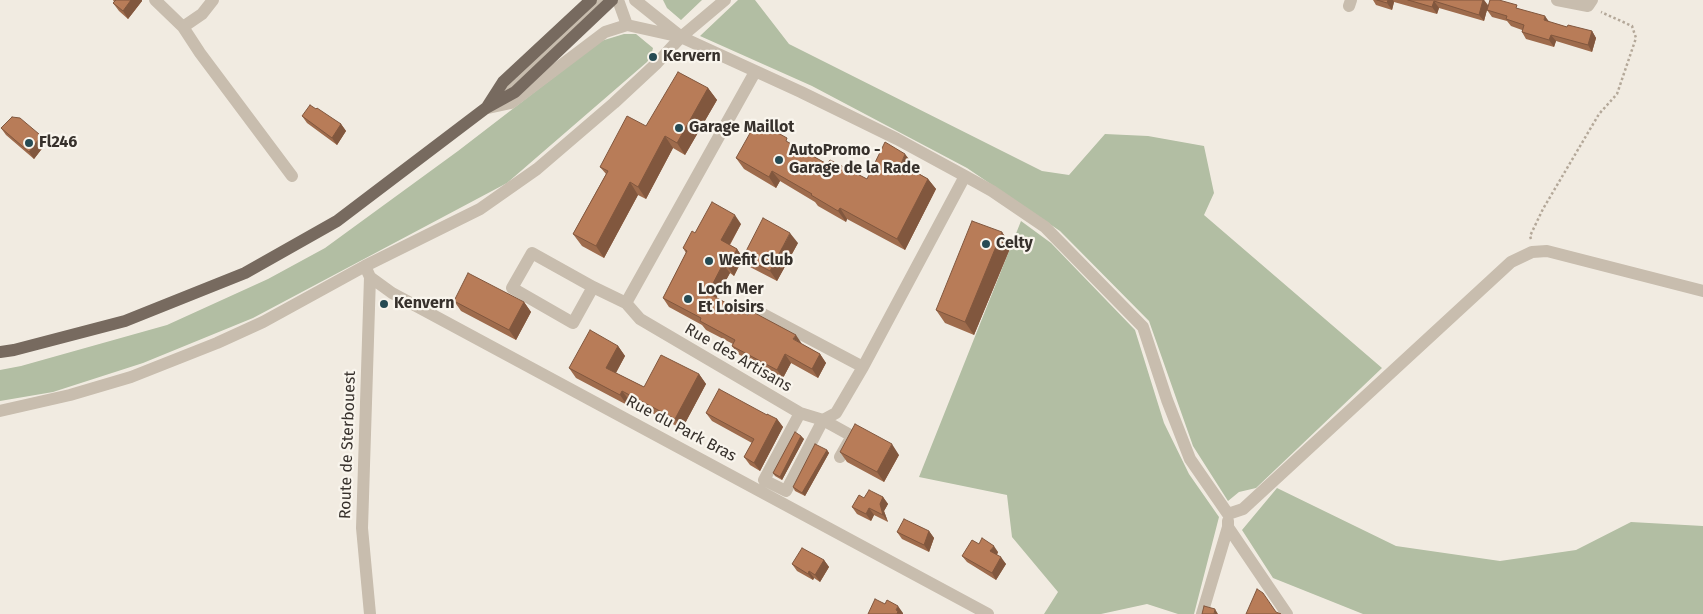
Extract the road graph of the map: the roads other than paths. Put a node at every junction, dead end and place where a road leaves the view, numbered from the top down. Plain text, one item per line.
1 (155, 0) edge
2 (213, 0) edge
3 (592, 0) edge
4 (602, 0) edge
5 (612, 0) edge
6 (618, 0) edge
7 (635, 0) edge
8 (726, 0) edge
9 (1556, 0) edge
10 (1590, 3) edge
11 (627, 25) junction
12 (183, 27) junction
13 (682, 38) junction
14 (755, 72) junction
15 (486, 108) junction
16 (292, 176) dead end
17 (965, 176) junction
18 (368, 272) junction
19 (593, 287) junction
20 (1703, 291) edge
21 (626, 302) junction
22 (761, 313) dead end
23 (0, 352) edge
24 (863, 368) junction
25 (0, 411) edge
26 (800, 413) junction
27 (823, 420) junction
28 (840, 457) edge
29 (1228, 520) junction
30 (370, 614) edge
31 (988, 614) edge
32 (1202, 614) edge
33 (1287, 614) edge

1 - 12 street
2 - 12 street
3 - 15 main road
4 - 15 street
5 - 15 main road
6 - 11 street
7 - 13 street
8 - 13 street
9 - 10 street
11 - 13 street
11 - 15 street
12 - 16 street
13 - 14 street
13 - 18 street
14 - 17 street
14 - 21 street
15 - 23 main road
17 - 24 street
17 - 29 street
18 - 25 street
18 - 30 street, Route de Sterbouest
18 - 31 street, Rue du Park Bras
19 - 19 street
19 - 21 street
20 - 29 street
21 - 26 street, Rue des Artisans
22 - 24 street
24 - 27 street
26 - 27 street, Rue des Artisans
26 - 27 street
27 - 28 street, Rue des Artisans
29 - 32 street
29 - 33 street

